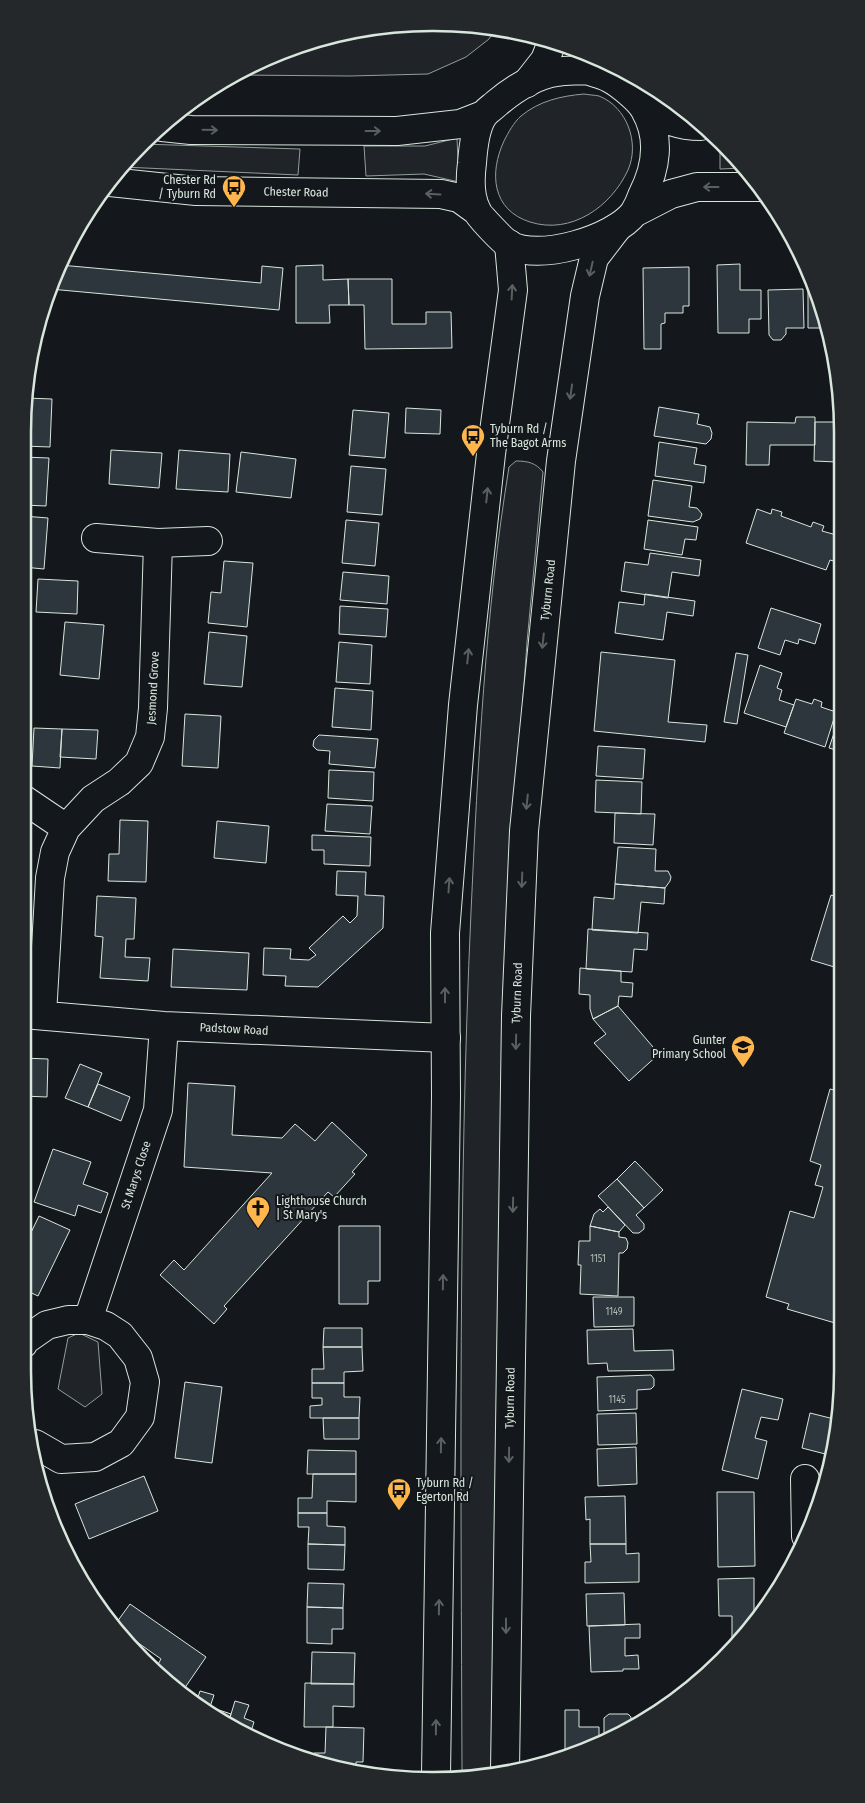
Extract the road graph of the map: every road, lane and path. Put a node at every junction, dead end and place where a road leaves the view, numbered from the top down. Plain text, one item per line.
1 (549, 49) edge
2 (622, 80) edge
3 (527, 83) junction
4 (645, 109) junction
5 (483, 115) junction
6 (691, 126) edge
7 (172, 128) edge
8 (118, 183) edge
9 (750, 187) edge
10 (477, 212) junction
11 (626, 220) junction
12 (508, 244) junction
13 (96, 538) dead end
14 (208, 541) dead end
15 (158, 543) junction
16 (31, 805) edge
17 (66, 828) junction
18 (32, 1014) edge
19 (164, 1026) junction
20 (446, 1038) junction
21 (88, 1320) junction
22 (31, 1336) edge
23 (39, 1446) edge
24 (805, 1479) dead end
25 (807, 1513) edge
26 (505, 1765) edge
27 (436, 1772) edge

1 - 3 main road
2 - 3 main road
2 - 4 main road
3 - 5 main road
4 - 6 main road
4 - 11 main road
7 -> 5 main road
5 - 10 main road
10 -> 8 main road, Chester Road
9 -> 11 main road
10 - 12 main road, Chester Road
11 - 12 main road
11 -> 26 main road, Tyburn Road
20 -> 12 main road
13 - 15 main road
14 - 15 main road
15 - 17 main road, Jesmond Grove
16 - 17 main road
17 - 18 main road, Jesmond Grove
18 - 19 main road, Padstow Road
19 - 20 main road, Padstow Road
19 - 21 main road, St Marys Close
27 -> 20 main road
21 - 22 main road
21 - 23 main road
24 - 25 main road

